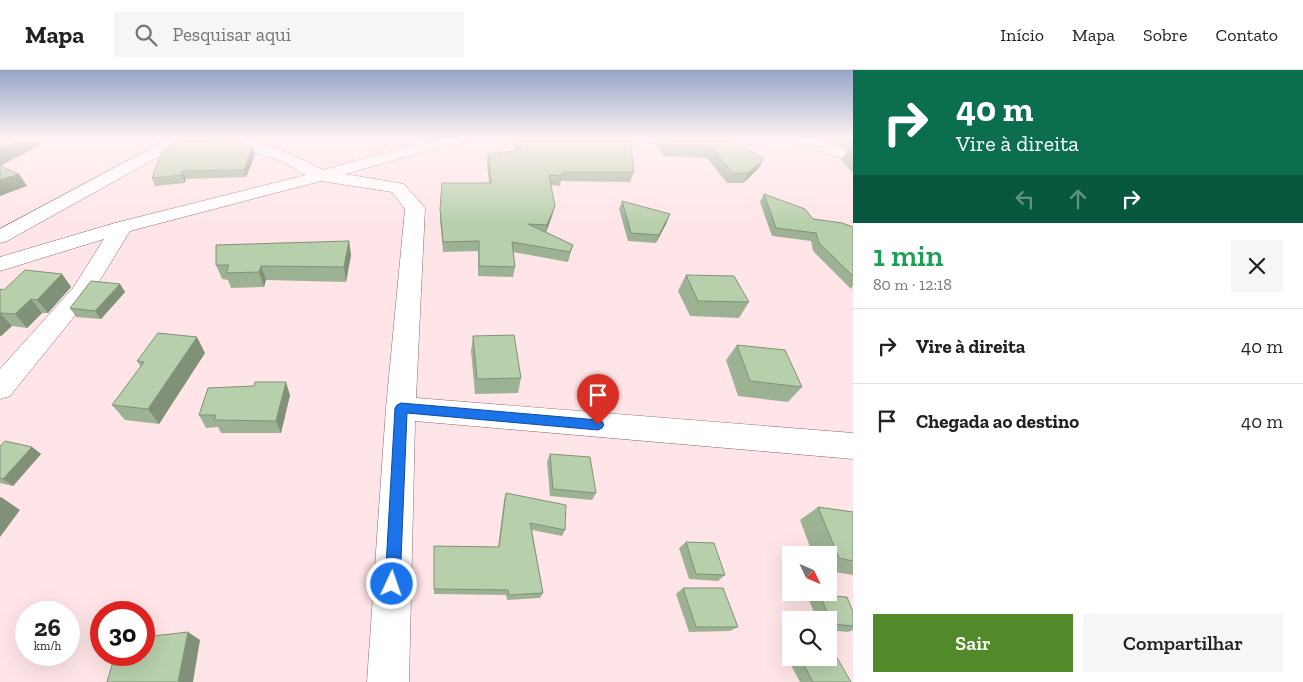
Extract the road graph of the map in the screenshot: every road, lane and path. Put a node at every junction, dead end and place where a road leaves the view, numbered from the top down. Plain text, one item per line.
1 (126, 168) edge
2 (306, 168) edge
3 (351, 168) edge
4 (403, 168) edge
5 (321, 176) junction
6 (398, 188) junction
7 (122, 227) junction
8 (0, 237) edge
9 (0, 264) edge
10 (0, 388) edge
11 (401, 408) junction
12 (853, 446) edge
13 (388, 682) edge

1 - 8 street
2 - 5 street
3 - 5 street
4 - 6 street
5 - 6 street
5 - 7 street
6 - 11 street
7 - 9 street
7 - 10 street
11 - 12 street
11 - 13 street

